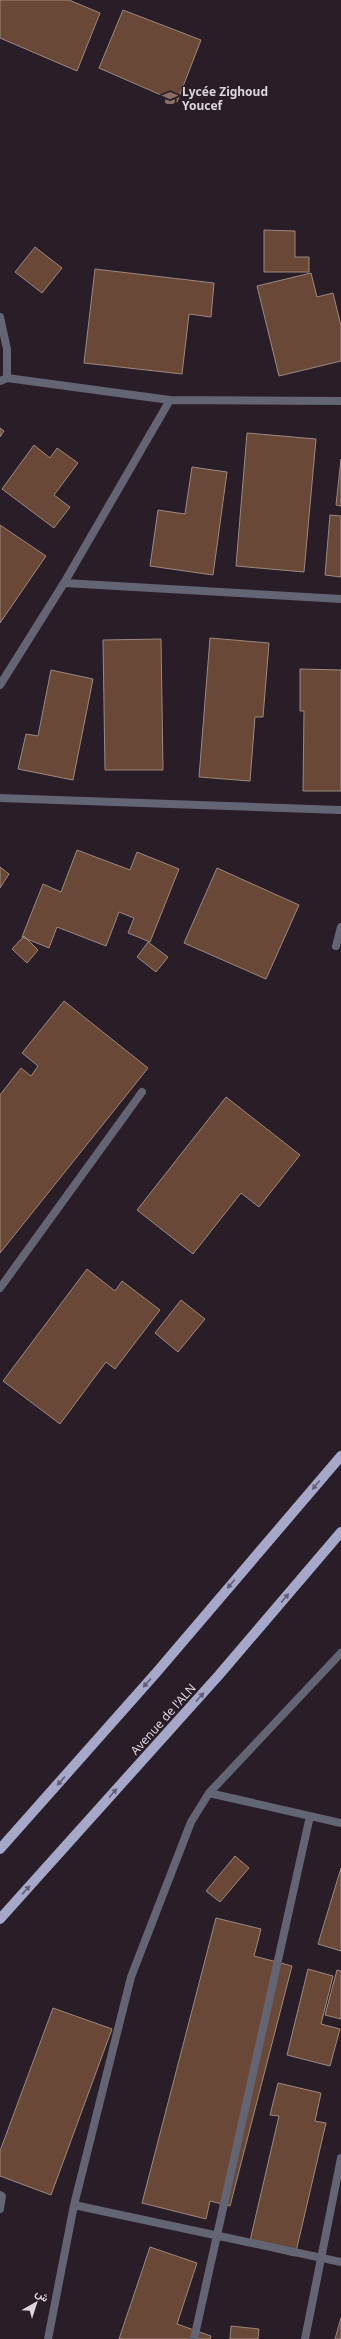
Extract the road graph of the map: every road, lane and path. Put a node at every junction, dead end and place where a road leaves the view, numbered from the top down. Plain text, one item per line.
1 (0, 317) edge
2 (4, 379) edge
3 (170, 400) junction
4 (341, 401) edge
5 (64, 583) junction
6 (341, 599) edge
7 (0, 685) edge
8 (0, 798) edge
9 (341, 810) edge
10 (341, 927) edge
11 (336, 946) dead end
12 (142, 1092) dead end
13 (0, 1288) edge
14 (341, 1456) edge
15 (341, 1532) edge
16 (341, 1653) edge
17 (209, 1793) junction
18 (310, 1816) junction
19 (341, 1824) edge
20 (0, 1849) edge
21 (0, 1919) edge
22 (341, 2158) edge
23 (0, 2195) edge
24 (74, 2205) junction
25 (0, 2209) edge
26 (218, 2236) junction
27 (320, 2258) junction
28 (341, 2262) edge
29 (48, 2339) edge
30 (194, 2339) edge
31 (305, 2339) edge

1 - 2 street
2 - 3 street
3 - 4 street
3 - 5 street
5 - 6 street
5 - 7 street
8 - 9 street
10 - 11 street
12 - 13 street
14 -> 20 main road
21 -> 15 main road, Avenue de l'ALN
16 - 17 street
17 - 18 street
17 - 24 street
18 - 19 street
18 - 26 street
22 - 27 street
23 - 25 street
24 - 26 street
24 - 29 street
26 - 27 street
26 - 30 street
27 - 28 street
27 - 31 street

